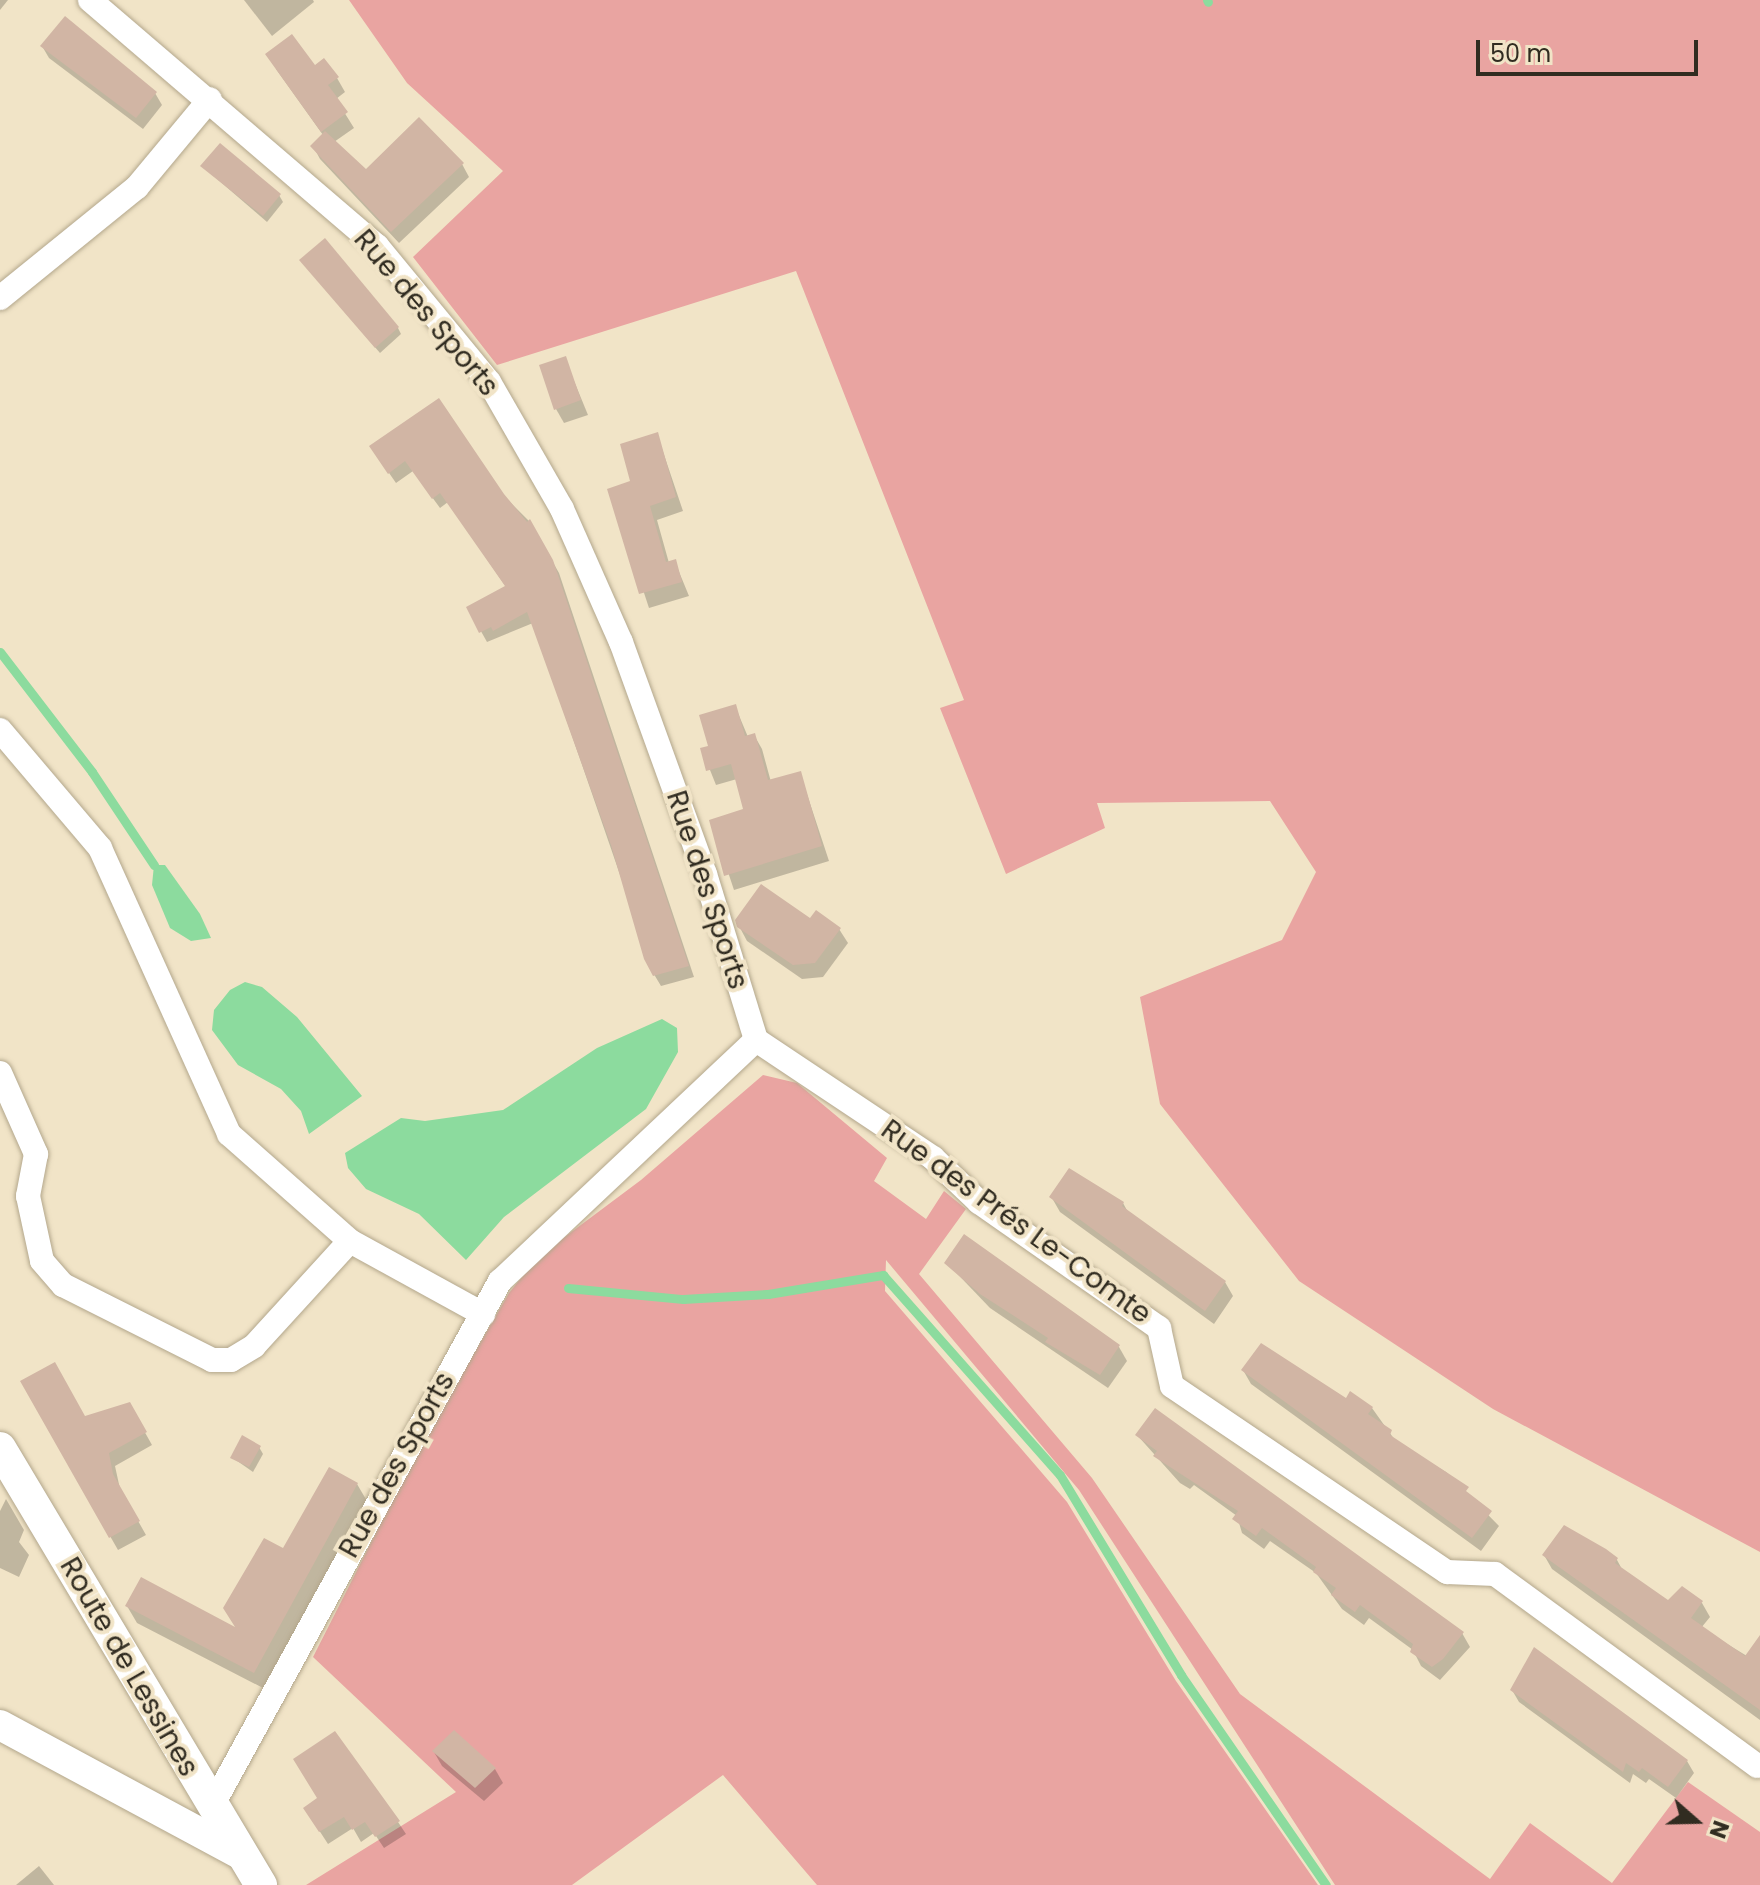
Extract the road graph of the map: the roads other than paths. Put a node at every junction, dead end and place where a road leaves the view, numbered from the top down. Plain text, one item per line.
1 (90, 0) edge
2 (210, 99) junction
3 (0, 298) edge
4 (0, 730) edge
5 (756, 1040) junction
6 (0, 1073) edge
7 (350, 1241) junction
8 (483, 1314) junction
9 (0, 1448) edge
10 (0, 1725) edge
11 (1757, 1766) dead end
12 (211, 1808) junction
13 (243, 1856) junction
14 (261, 1885) edge

1 - 2 street, Rue des Sports
2 - 3 street
2 - 5 street, Rue des Sports
4 - 7 street
5 - 8 street, Rue des Sports
5 - 11 street, Rue des Prés Le-Comte
6 - 7 street
7 - 8 street
8 - 12 street, Rue des Sports
9 - 12 main road, Route de Lessines
10 - 13 street
12 - 13 main road, Route de Lessines
13 - 14 main road, Route de Lessines

